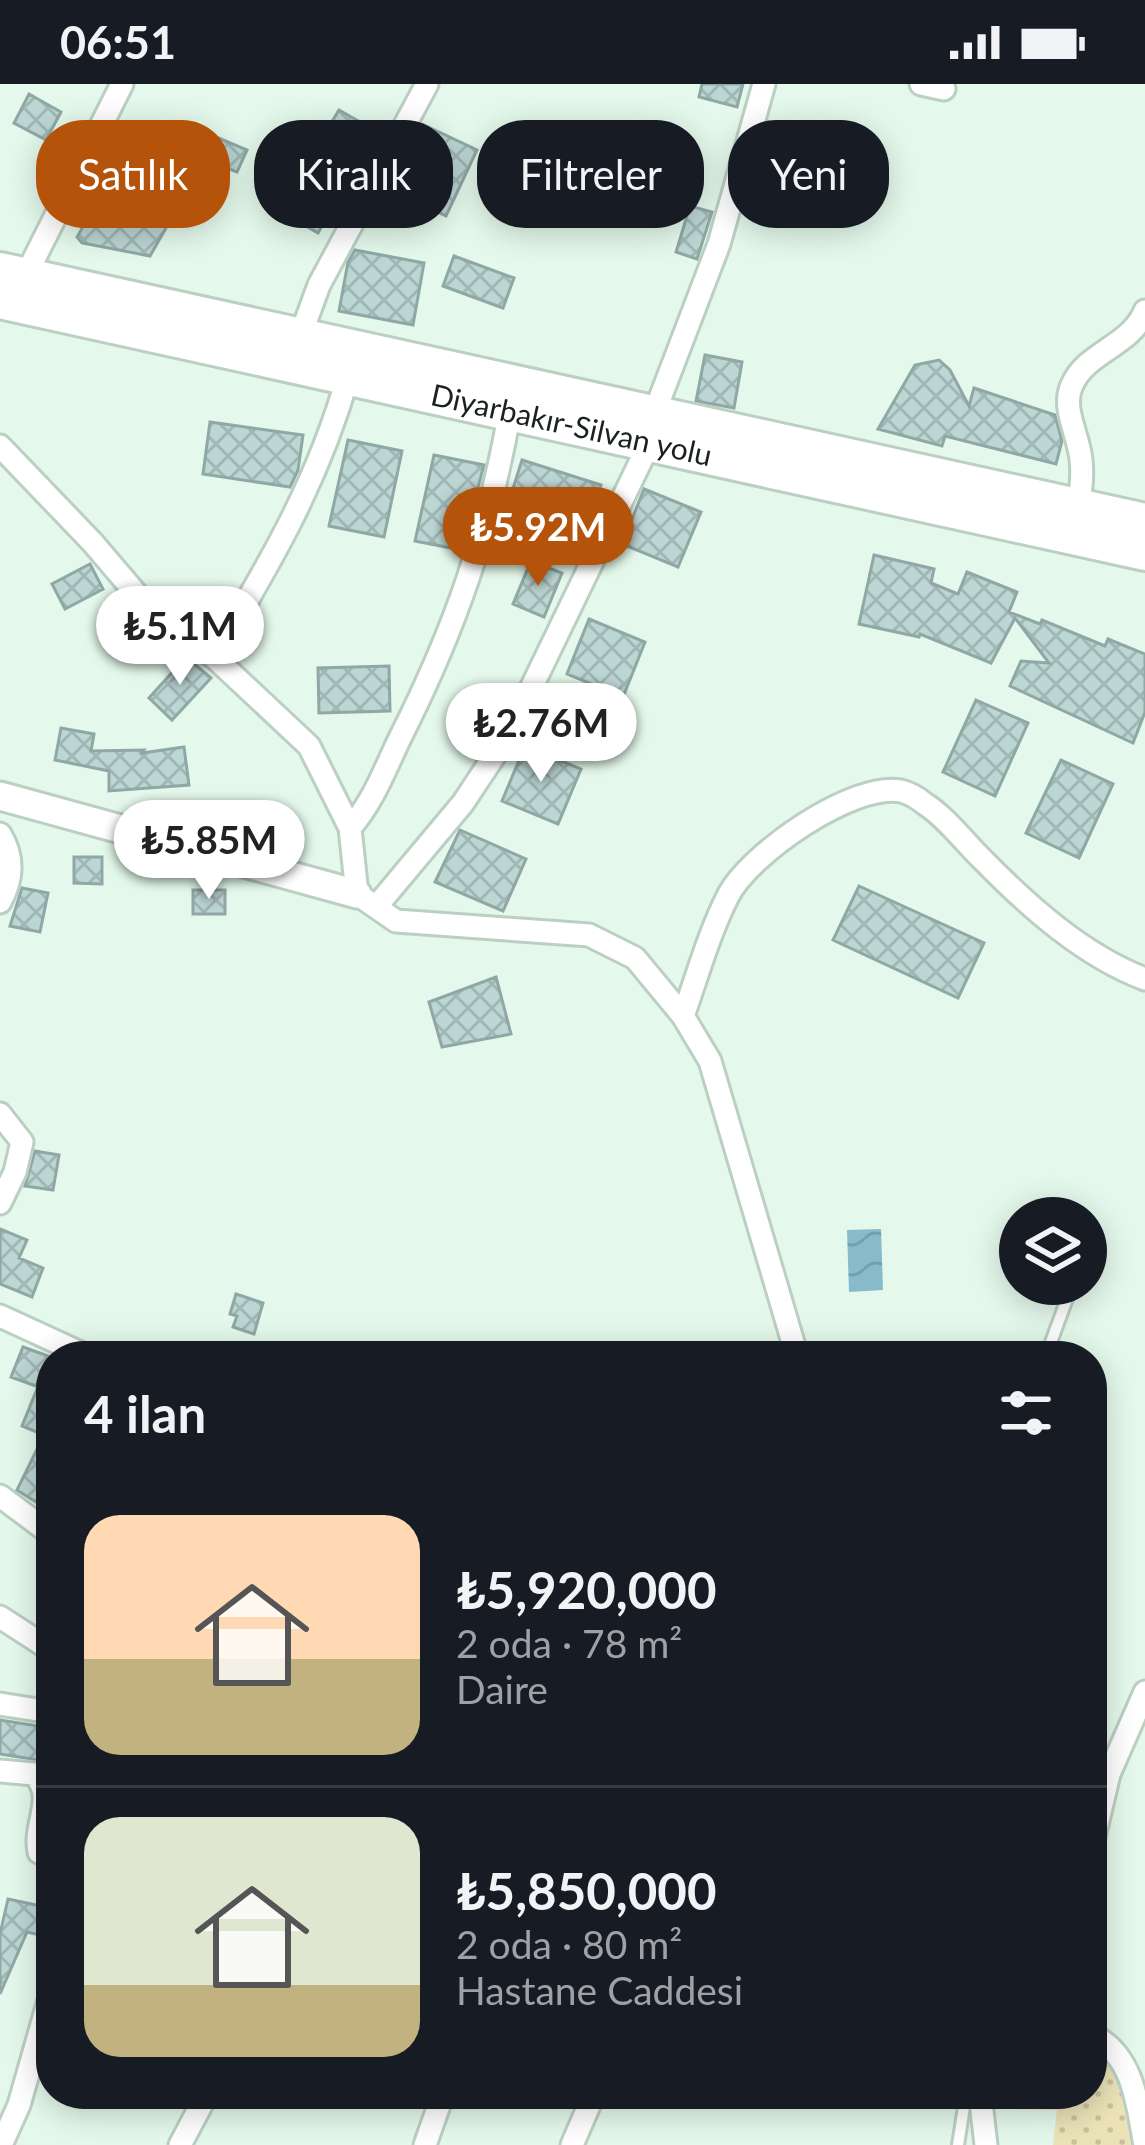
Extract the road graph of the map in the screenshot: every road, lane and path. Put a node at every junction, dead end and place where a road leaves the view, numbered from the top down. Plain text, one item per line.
1 (122, 84) edge
2 (427, 84) edge
3 (764, 84) edge
4 (8, 283) edge
5 (1145, 311) edge
6 (300, 337) junction
7 (348, 376) junction
8 (510, 411) junction
9 (664, 431) junction
10 (0, 446) edge
11 (925, 488) junction
12 (1078, 507) junction
13 (1145, 522) edge
14 (1145, 552) edge
15 (214, 657) junction
16 (0, 796) edge
17 (350, 828) junction
18 (0, 834) edge
19 (367, 901) junction
20 (0, 902) edge
21 (1145, 979) edge
22 (682, 1016) junction
23 (0, 1114) edge
24 (0, 1203) edge
25 (1065, 1305) edge
26 (0, 1316) edge
27 (55, 1341) edge
28 (793, 1341) edge
29 (1051, 1341) edge
30 (0, 1496) edge
31 (36, 1523) edge
32 (0, 1617) edge
33 (36, 1640) edge
34 (1145, 1692) edge
35 (0, 1704) edge
36 (36, 1710) edge
37 (0, 1771) edge
38 (36, 1776) edge
39 (1107, 1782) edge
40 (1107, 2044) edge
41 (36, 2047) edge
42 (199, 2109) edge
43 (438, 2109) edge
44 (588, 2109) edge
45 (964, 2109) edge
46 (982, 2109) edge
47 (1142, 2110) edge
48 (2, 2145) edge
49 (180, 2145) edge
50 (425, 2145) edge
51 (572, 2145) edge
52 (958, 2145) edge
53 (986, 2145) edge
54 (1145, 2145) edge

1 - 4 street
2 - 6 street
3 - 9 street
4 - 6 highway, Diyarbakır-Silvan yolu
4 - 7 highway, Diyarbakır-Silvan yolu
5 - 12 street
6 - 9 highway, Diyarbakır-Silvan yolu
7 - 8 highway, Diyarbakır-Silvan yolu
7 - 15 street
8 - 9 highway, Diyarbakır-Silvan yolu
8 - 17 street
9 - 11 highway, Diyarbakır-Silvan yolu
9 - 19 street
10 - 15 street
11 - 12 highway, Diyarbakır-Silvan yolu
11 - 14 highway, Diyarbakır-Silvan yolu
12 - 13 highway, Diyarbakır-Silvan yolu
15 - 17 street
16 - 19 street
17 - 19 street
18 - 20 street
19 - 22 street
21 - 22 street
22 - 28 street
23 - 24 street
25 - 29 lane
26 - 27 street
30 - 31 street
32 - 33 street
34 - 39 street
35 - 36 street
37 - 38 street
40 - 47 street
41 - 48 street
42 - 49 street
43 - 50 street
44 - 51 street
45 - 52 lane
46 - 53 street
47 - 54 street

